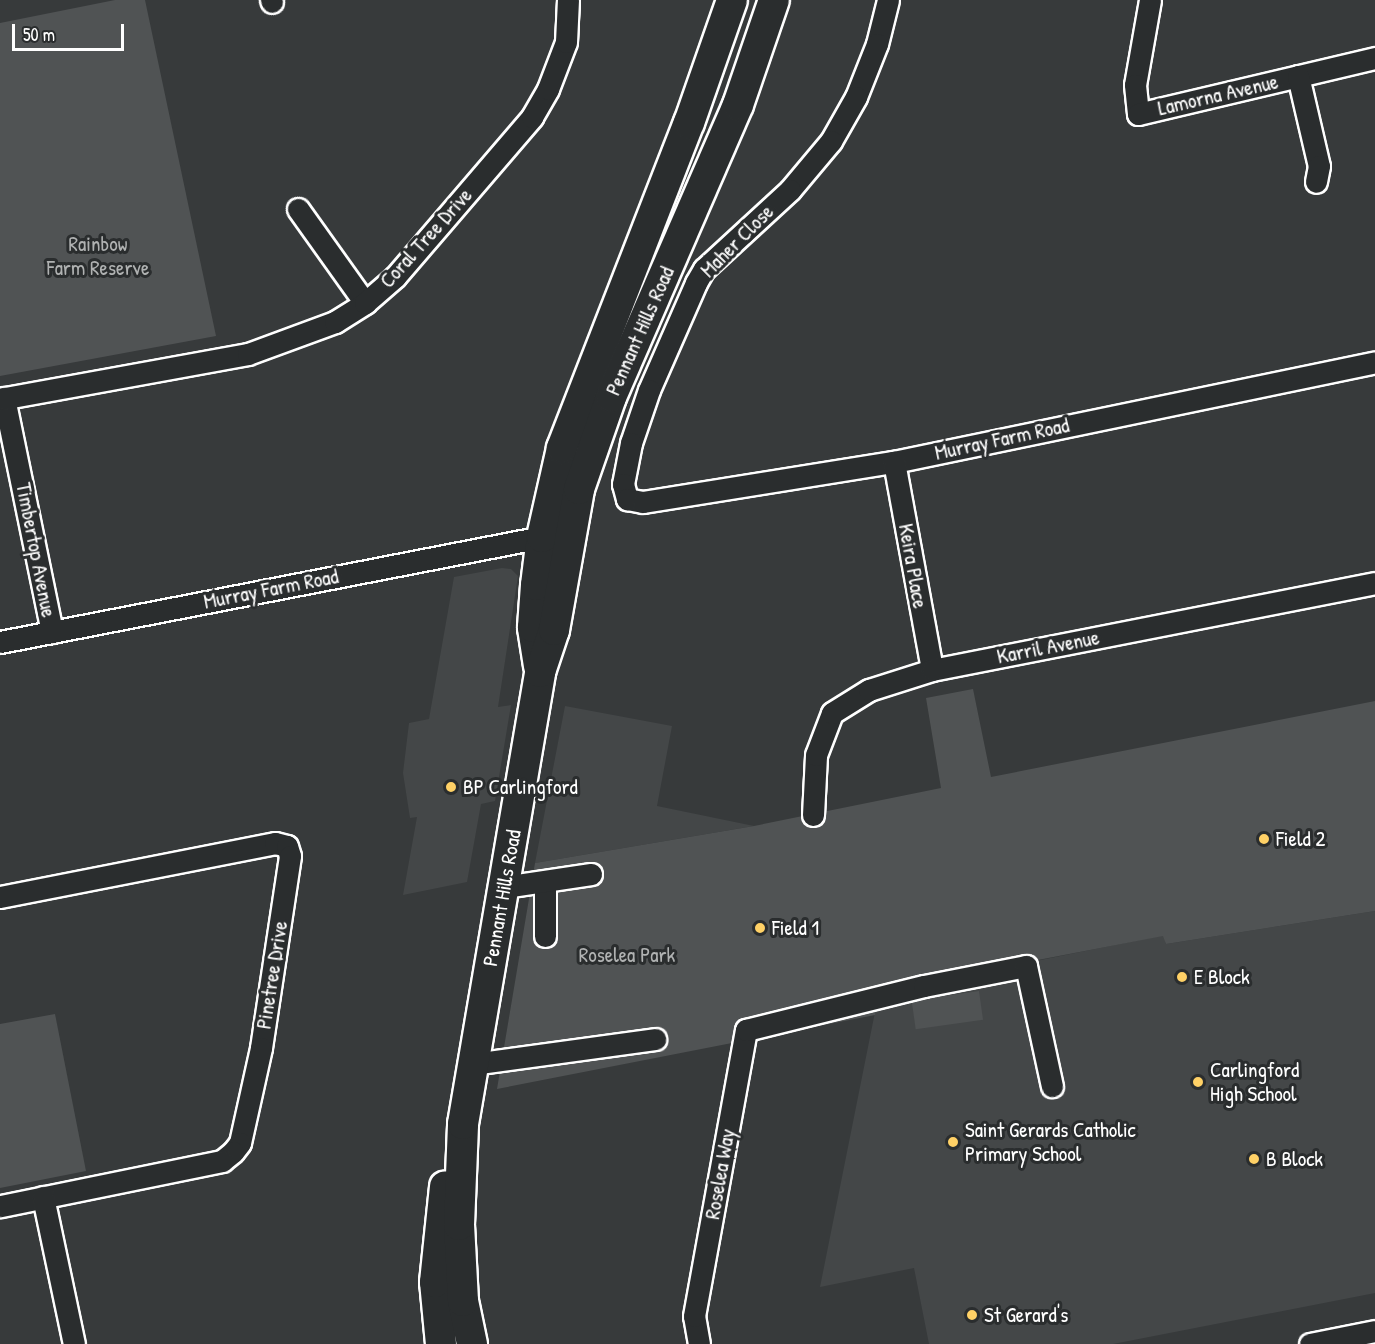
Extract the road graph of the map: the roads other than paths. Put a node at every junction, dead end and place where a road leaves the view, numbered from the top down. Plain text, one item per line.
1 (568, 0) edge
2 (732, 0) edge
3 (774, 0) edge
4 (888, 0) edge
5 (1150, 0) edge
6 (1375, 58) edge
7 (1298, 76) junction
8 (1316, 182) dead end
9 (298, 209) dead end
10 (365, 303) junction
11 (1375, 362) edge
12 (2, 398) edge
13 (894, 462) junction
14 (579, 489) junction
15 (627, 500) joint
16 (542, 537) junction
17 (1375, 583) edge
18 (52, 632) junction
19 (0, 642) edge
20 (932, 670) junction
21 (540, 672) junction
22 (813, 815) dead end
23 (591, 874) dead end
24 (545, 882) junction
25 (504, 887) junction
26 (0, 897) edge
27 (545, 936) dead end
28 (655, 1039) dead end
29 (473, 1064) junction
30 (1052, 1086) dead end
31 (463, 1124) junction
32 (44, 1197) junction
33 (0, 1206) edge
34 (1375, 1331) edge
35 (1318, 1343) edge
36 (74, 1344) edge
37 (441, 1344) edge
38 (472, 1344) edge
39 (699, 1344) edge

1 - 10 street, Coral Tree Drive
2 - 16 highway, Pennant Hills Road
3 - 14 highway, Pennant Hills Road
4 - 15 street, Maher Close
5 - 7 street, Lamorna Avenue
6 - 7 street, Lamorna Avenue
7 - 8 street
9 - 10 street
10 - 12 street, Coral Tree Drive
11 - 13 street, Murray Farm Road
12 - 18 street, Timbertop Avenue
13 - 15 street, Murray Farm Road
13 - 20 street, Keira Place
14 - 16 highway
14 - 21 highway, Pennant Hills Road
16 - 18 street, Murray Farm Road
16 - 21 highway, Pennant Hills Road
17 - 20 street, Karril Avenue
18 - 19 street, Murray Farm Road
20 - 22 street, Karril Avenue
21 - 25 highway, Pennant Hills Road
23 - 24 street
24 - 25 street
24 - 27 street
25 - 29 highway, Pennant Hills Road
26 - 32 street, Pinetree Drive
28 - 29 street
29 - 31 highway, Pennant Hills Road
30 - 39 street, Roselea Way
31 - 37 highway, Pennant Hills Road
31 - 38 highway, Pennant Hills Road
32 - 33 street, Pinetree Drive
32 - 36 street
34 - 35 street

